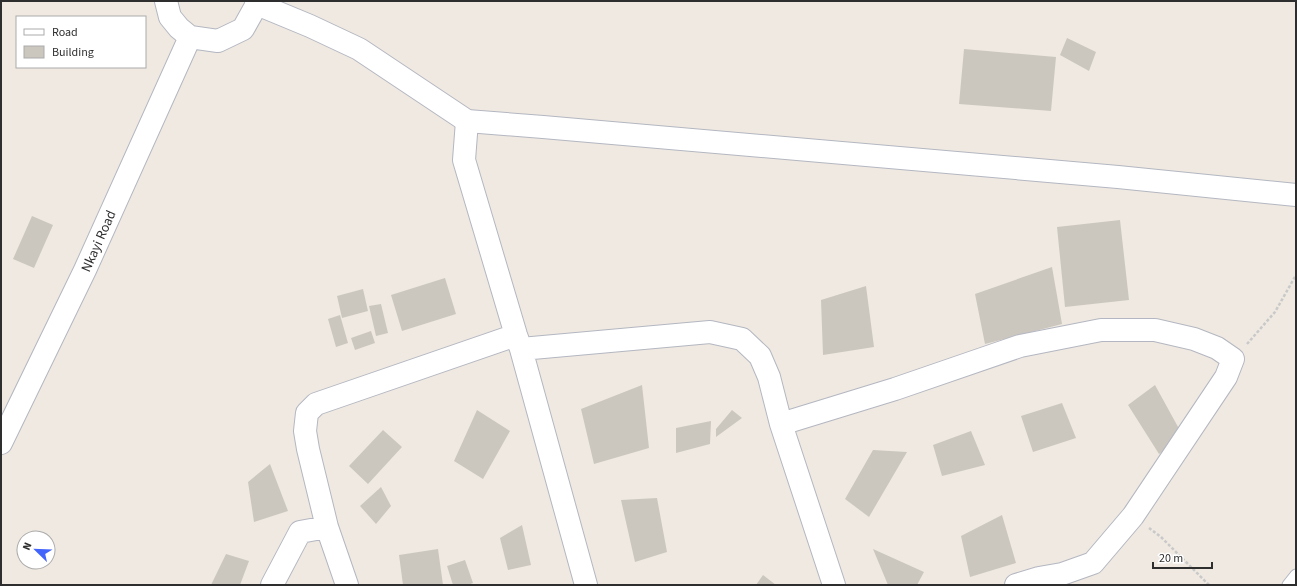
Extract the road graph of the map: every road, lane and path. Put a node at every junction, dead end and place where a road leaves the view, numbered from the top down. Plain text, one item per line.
1 (164, 2) edge
2 (256, 2) edge
3 (190, 37) junction
4 (467, 121) junction
5 (1296, 195) edge
6 (1296, 275) edge
7 (519, 342) junction
8 (1233, 359) junction
9 (781, 424) junction
10 (1, 443) edge
11 (1133, 516) junction
12 (327, 527) junction
13 (1296, 575) edge
14 (272, 585) edge
15 (347, 585) edge
16 (586, 585) edge
17 (834, 585) edge
18 (1016, 585) edge
19 (1209, 585) edge
20 (1288, 585) edge

1 - 3 street
2 - 3 street
2 - 4 street
3 - 10 street, Nkayi Road
4 - 5 street
4 - 7 street
6 - 8 path
7 - 9 street
7 - 12 street
7 - 16 street
8 - 9 street
8 - 11 street
9 - 17 street
11 - 18 street
11 - 19 path
12 - 14 street
12 - 15 street
13 - 20 lane

